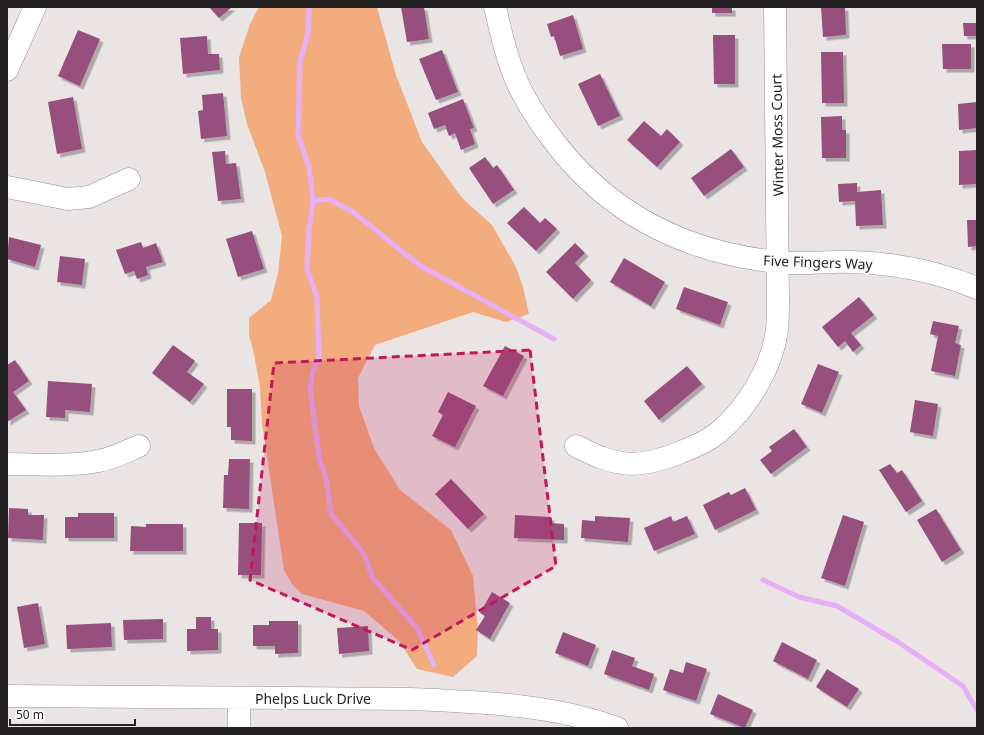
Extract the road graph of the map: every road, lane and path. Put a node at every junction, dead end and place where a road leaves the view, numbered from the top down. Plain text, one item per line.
1 (35, 7) edge
2 (496, 7) edge
3 (775, 7) edge
4 (7, 70) edge
5 (129, 179) dead end
6 (7, 187) edge
7 (779, 262) junction
8 (977, 288) edge
9 (139, 446) dead end
10 (576, 446) dead end
11 (7, 464) edge
12 (7, 696) edge
13 (239, 698) junction
14 (239, 728) edge
15 (617, 728) edge

1 - 4 street
2 - 7 street, Five Fingers Way
3 - 7 street, Winter Moss Court
5 - 6 street
7 - 8 street, Five Fingers Way
7 - 10 street, Winter Moss Court
9 - 11 street
12 - 13 street, Phelps Luck Drive
13 - 14 street
13 - 15 street, Phelps Luck Drive

